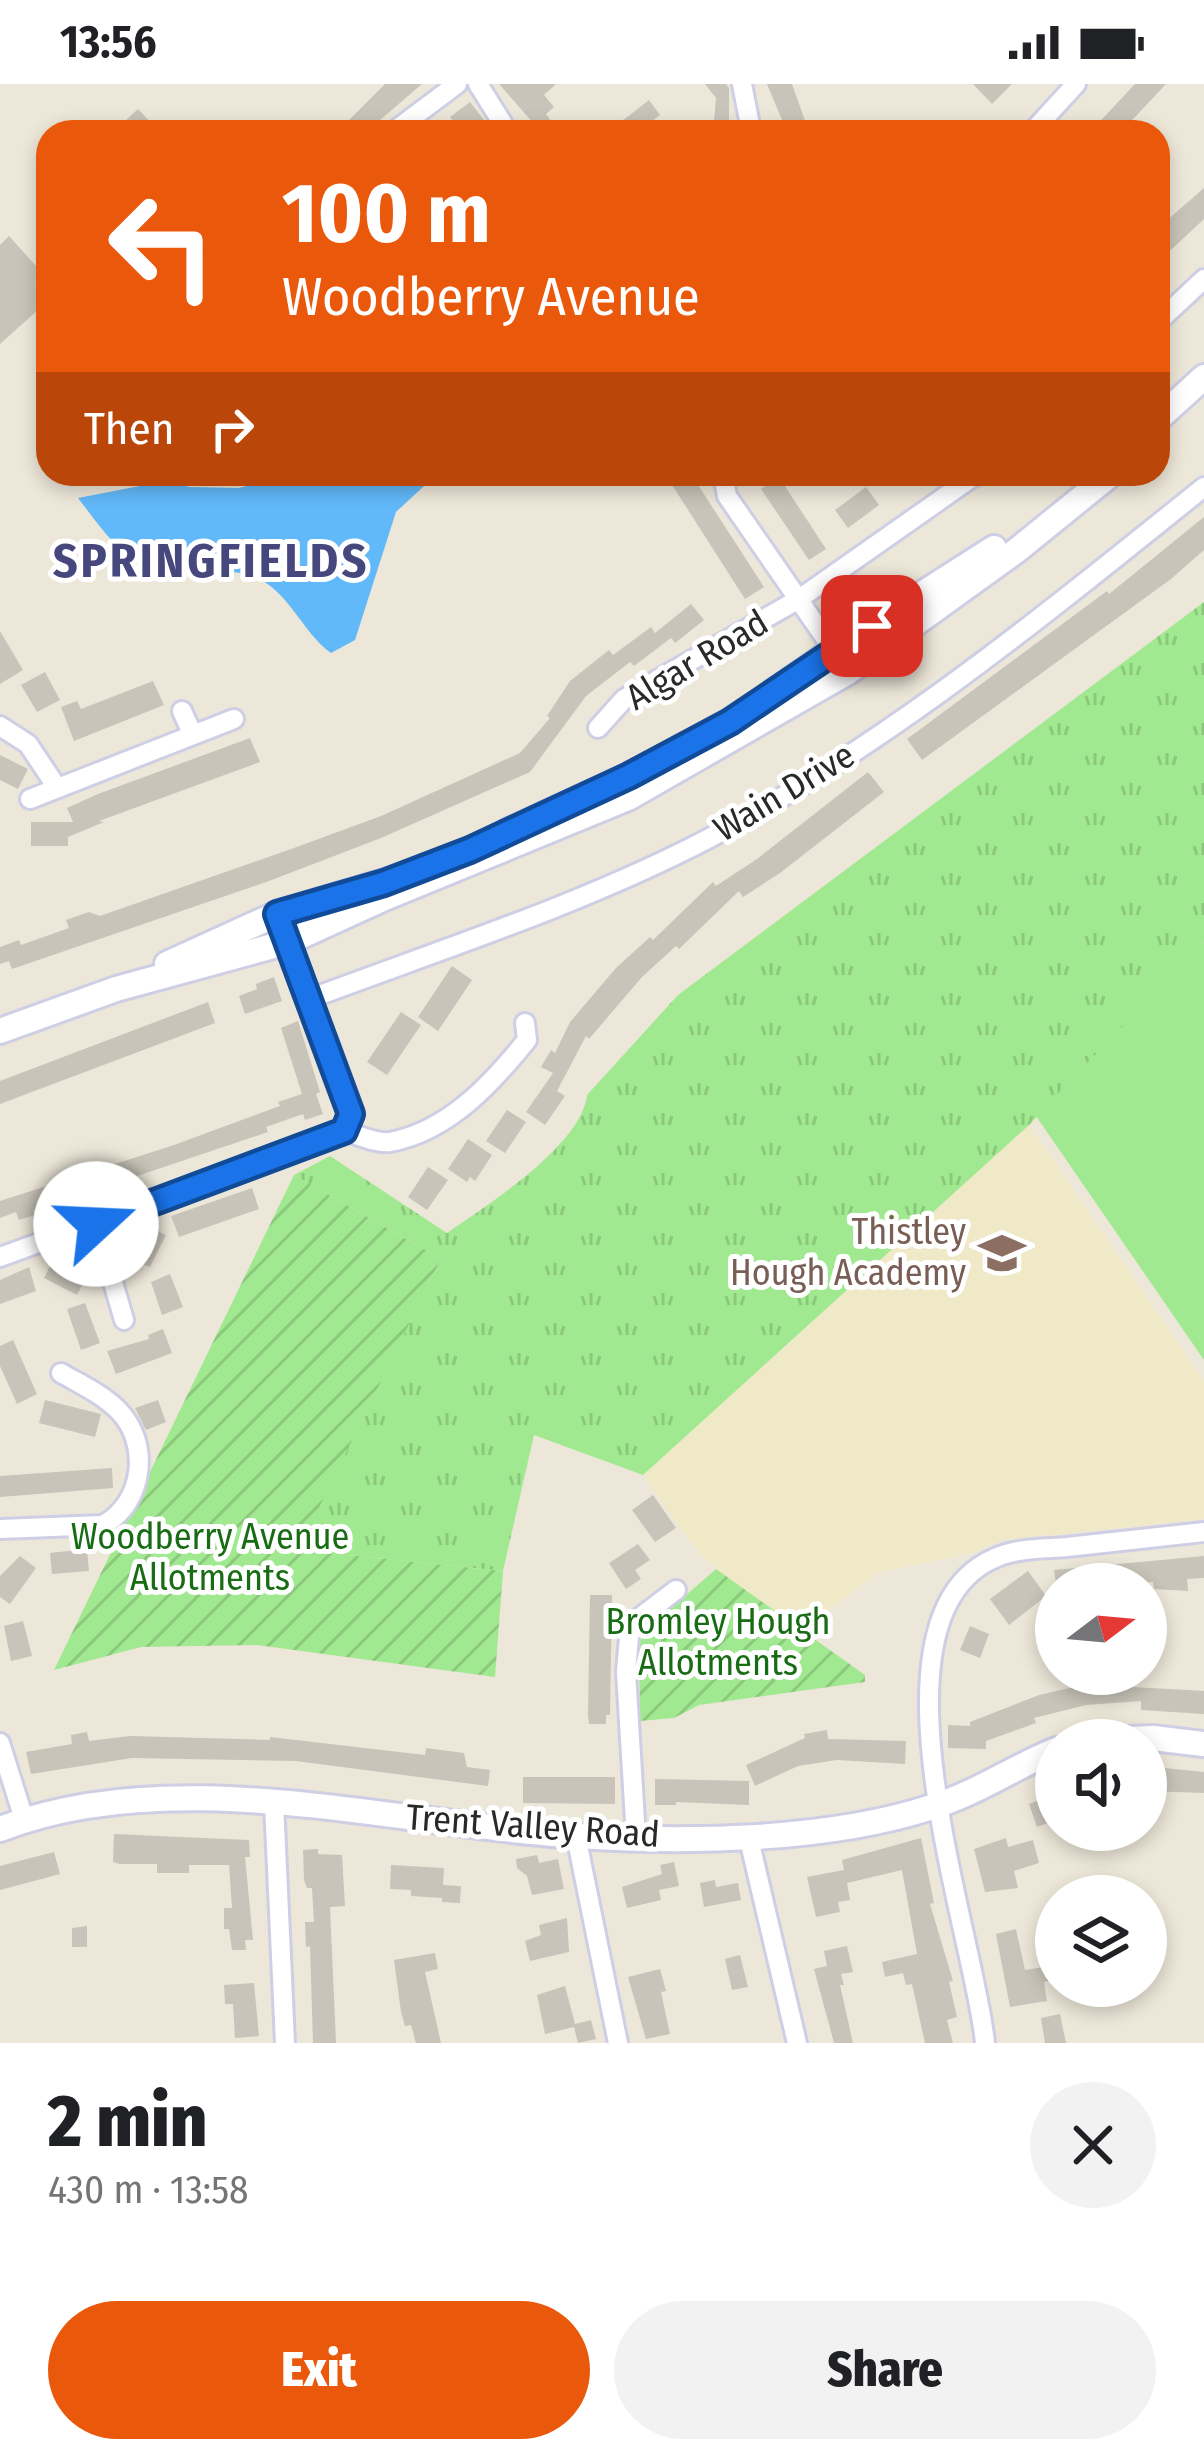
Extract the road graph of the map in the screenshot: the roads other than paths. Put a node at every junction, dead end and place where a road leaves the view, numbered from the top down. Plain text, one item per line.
1 (457, 84) edge
2 (478, 84) edge
3 (742, 84) edge
4 (1076, 84) edge
5 (409, 120) edge
6 (500, 120) edge
7 (748, 120) edge
8 (1043, 120) edge
9 (1204, 279) edge
10 (1170, 311) edge
11 (1204, 377) edge
12 (1204, 396) edge
13 (1170, 408) edge
14 (1170, 426) edge
15 (725, 486) edge
16 (960, 486) edge
17 (1075, 486) edge
18 (1096, 486) edge
19 (1204, 487) edge
20 (799, 599) junction
21 (834, 650) junction
22 (848, 672) junction
23 (182, 711) dead end
24 (234, 719) dead end
25 (0, 726) edge
26 (598, 728) dead end
27 (192, 733) junction
28 (56, 786) junction
29 (30, 799) dead end
30 (277, 914) junction
31 (288, 942) junction
32 (116, 989) junction
33 (309, 1000) junction
34 (525, 1023) dead end
35 (0, 1031) edge
36 (344, 1131) junction
37 (96, 1224) junction
38 (0, 1257) edge
39 (124, 1320) dead end
40 (61, 1373) dead end
41 (0, 1529) edge
42 (1204, 1532) edge
43 (676, 1589) dead end
44 (1167, 1740) edge
45 (0, 1743) edge
46 (1204, 1744) edge
47 (1035, 1760) edge
48 (274, 1803) junction
49 (937, 1806) junction
50 (12, 1824) edge
51 (748, 1835) junction
52 (576, 1836) junction
53 (636, 1838) junction
54 (285, 2043) edge
55 (618, 2043) edge
56 (797, 2043) edge
57 (985, 2043) edge

1 - 5 street
2 - 6 street
3 - 7 street
4 - 8 street
9 - 10 street
11 - 13 street
12 - 14 street
15 - 20 street
16 - 20 street, Algar Road
17 - 21 street
18 - 22 street
19 - 33 street, Wain Drive
20 - 21 street
20 - 26 street, Algar Road
21 - 22 street
21 - 30 street
22 - 31 street
23 - 27 street
24 - 27 street
25 - 28 street
27 - 28 street
28 - 29 street
30 - 31 street
30 - 32 street
31 - 32 street
31 - 33 street
32 - 35 street
33 - 36 street
34 - 36 street
36 - 37 street
37 - 38 street
37 - 39 street
40 - 41 street
42 - 49 street
43 - 53 street
44 - 46 street
45 - 50 street
47 - 49 street, Trent Valley Road
48 - 50 street, Trent Valley Road
48 - 52 street, Trent Valley Road
48 - 54 street
49 - 51 street, Trent Valley Road
49 - 57 street
51 - 53 street, Trent Valley Road
51 - 56 street
52 - 53 street, Trent Valley Road
52 - 55 street

